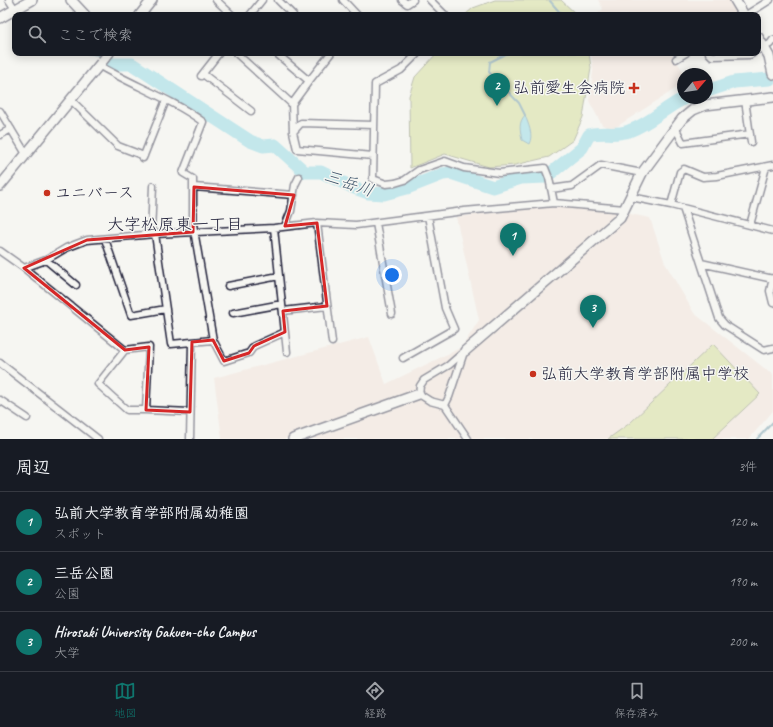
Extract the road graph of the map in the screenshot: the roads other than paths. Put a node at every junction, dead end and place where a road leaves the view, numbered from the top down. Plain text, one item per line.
1 (9, 0) edge
2 (32, 0) edge
3 (71, 0) edge
4 (152, 0) edge
5 (216, 0) edge
6 (262, 0) edge
7 (278, 0) edge
8 (343, 0) edge
9 (402, 0) edge
10 (413, 0) edge
11 (430, 0) edge
12 (735, 0) edge
13 (770, 0) edge
14 (15, 9) junction
15 (82, 12) edge
16 (142, 12) edge
17 (229, 12) edge
18 (252, 12) edge
19 (291, 12) edge
20 (354, 12) edge
21 (442, 12) edge
22 (743, 12) edge
23 (750, 12) edge
24 (0, 18) edge
25 (773, 40) edge
26 (761, 48) edge
27 (218, 56) edge
28 (239, 56) edge
29 (280, 56) edge
30 (329, 56) edge
31 (415, 56) edge
32 (681, 56) edge
33 (105, 59) edge
34 (676, 59) dead end
35 (773, 74) edge
36 (309, 81) junction
37 (773, 97) edge
38 (71, 100) junction
39 (166, 100) junction
40 (745, 100) junction
41 (292, 104) junction
42 (0, 111) edge
43 (251, 112) dead end
44 (374, 125) junction
45 (675, 127) junction
46 (11, 129) junction
47 (293, 132) junction
48 (750, 134) junction
49 (0, 135) edge
50 (751, 142) dead end
51 (26, 154) junction
52 (373, 156) junction
53 (773, 165) edge
54 (766, 167) junction
55 (642, 173) junction
56 (299, 177) dead end
57 (0, 186) edge
58 (153, 186) dead end
59 (194, 187) junction
60 (551, 189) junction
61 (294, 195) junction
62 (631, 197) junction
63 (554, 203) junction
64 (670, 205) junction
65 (683, 208) junction
66 (625, 209) junction
67 (428, 216) junction
68 (317, 223) junction
69 (376, 223) junction
70 (750, 225) junction
71 (284, 226) junction
72 (274, 228) junction
73 (773, 230) edge
74 (195, 232) junction
75 (153, 234) junction
76 (105, 239) junction
77 (0, 251) edge
78 (46, 260) junction
79 (702, 263) junction
80 (24, 268) junction
81 (279, 276) junction
82 (773, 278) edge
83 (76, 285) dead end
84 (228, 286) dead end
85 (773, 303) edge
86 (282, 304) junction
87 (327, 306) junction
88 (166, 310) junction
89 (283, 311) junction
90 (233, 313) dead end
91 (392, 314) dead end
92 (285, 332) junction
93 (213, 340) junction
94 (192, 342) junction
95 (332, 342) dead end
96 (773, 348) edge
97 (125, 350) junction
98 (465, 351) junction
99 (287, 352) dead end
100 (403, 358) dead end
101 (0, 363) edge
102 (419, 394) junction
103 (0, 400) edge
104 (444, 405) junction
105 (146, 410) junction
106 (190, 412) junction
107 (27, 418) dead end
108 (98, 439) edge
109 (190, 439) edge
110 (293, 439) edge
111 (468, 439) edge

1 - 14 street
2 - 14 street
3 - 15 street
4 - 16 street
5 - 17 street
6 - 18 street
7 - 19 street
8 - 20 street
9 - 10 street
11 - 21 street
12 - 22 street
13 - 23 street
14 - 24 street
25 - 26 street
26 - 35 street
27 - 43 street
28 - 41 street
29 - 36 street
30 - 36 street
31 - 44 street
32 - 34 street
33 - 38 street
33 - 39 street
36 - 41 street
37 - 40 street
38 - 39 street
38 - 51 street
39 - 59 street
40 - 45 street
40 - 48 street
41 - 47 street
42 - 46 street
44 - 47 street
44 - 52 street
45 - 48 street
45 - 55 street
46 - 49 street
46 - 51 street
47 - 52 street
48 - 50 street
51 - 57 street
52 - 60 street
53 - 54 street
54 - 64 street
54 - 70 street
55 - 60 street
55 - 62 street
56 - 61 street
58 - 75 street
59 - 61 street
59 - 74 street
60 - 63 street
61 - 71 street
62 - 64 street
62 - 66 street
63 - 66 street
63 - 67 street
64 - 65 street
65 - 70 street
65 - 79 street
66 - 98 street
67 - 69 street
67 - 100 street
68 - 69 street
68 - 71 street
68 - 87 street
69 - 91 street
70 - 73 street
71 - 72 street
72 - 74 street
72 - 81 street
74 - 75 street
74 - 93 street
75 - 76 street
75 - 88 street
76 - 78 street
76 - 88 street
77 - 80 street
78 - 80 street
78 - 83 street
79 - 82 street
79 - 96 street
80 - 97 street
81 - 84 street
81 - 86 street
82 - 85 street
86 - 89 street
86 - 90 street
87 - 89 street
87 - 95 street
88 - 94 street
89 - 92 street
92 - 93 street
92 - 99 street
93 - 94 street
94 - 106 street
97 - 105 street
97 - 105 street
98 - 102 street
98 - 104 street
101 - 108 street
102 - 104 street
102 - 110 street
103 - 107 street
104 - 111 street
105 - 106 street
106 - 109 street

